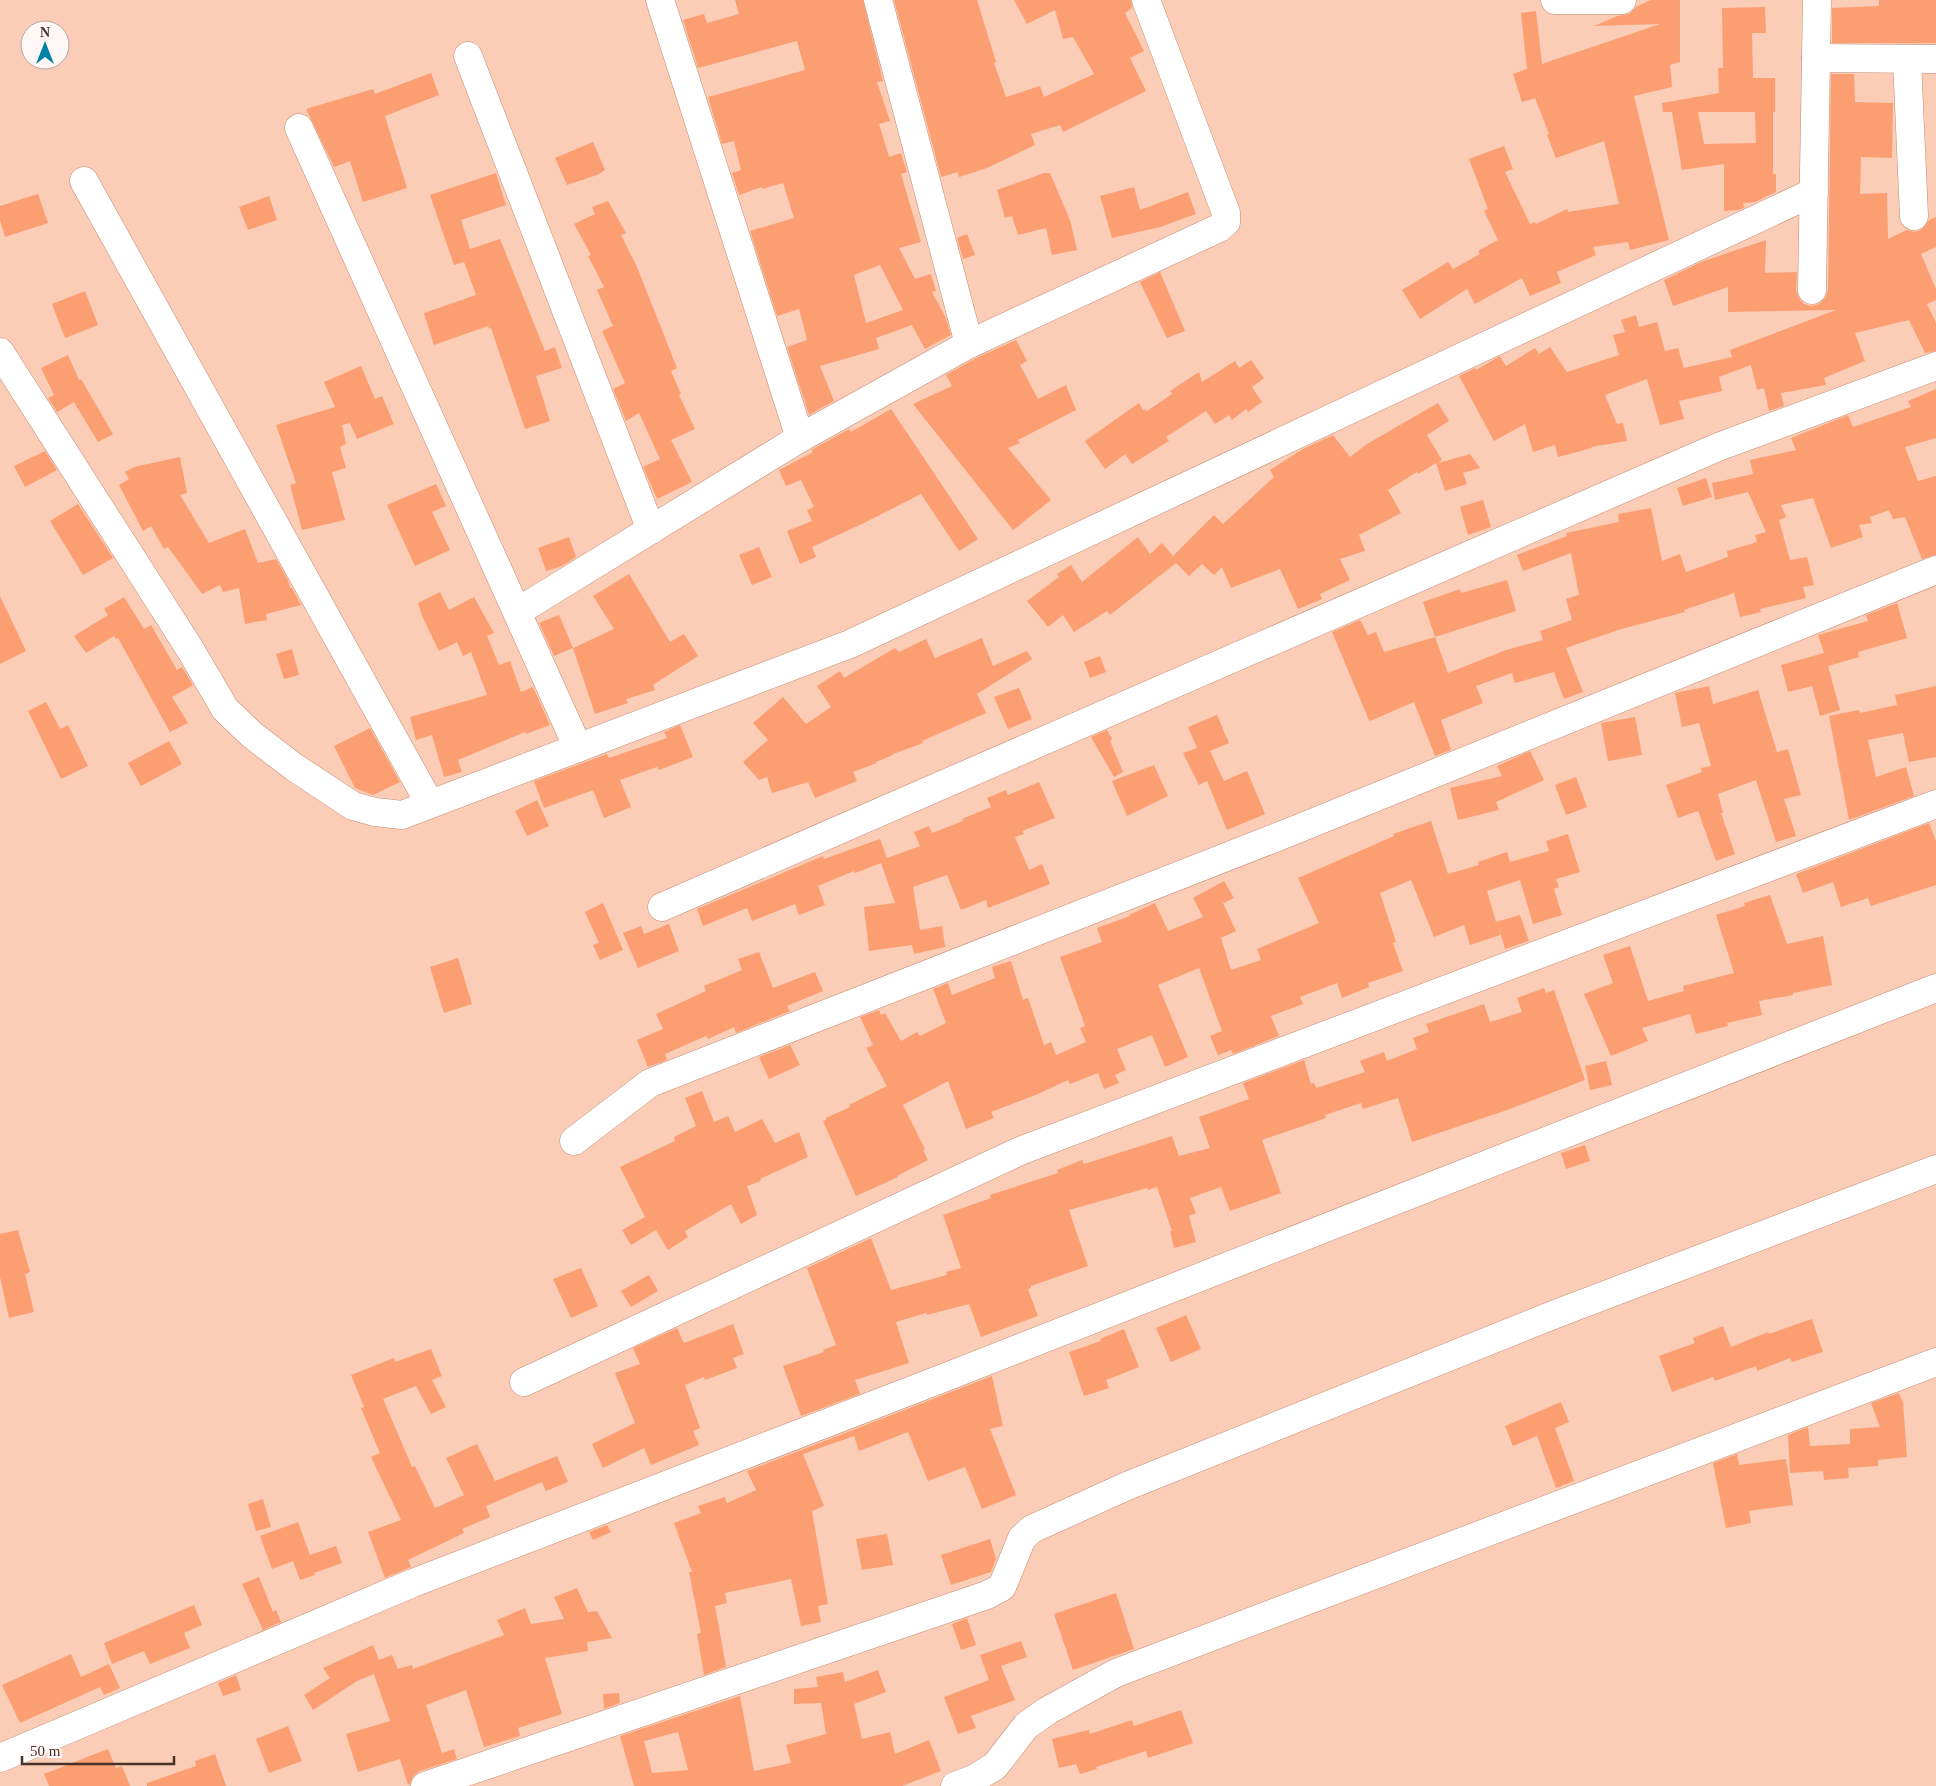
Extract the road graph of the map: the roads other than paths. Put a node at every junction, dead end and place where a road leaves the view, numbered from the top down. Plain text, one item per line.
1 (660, 0) edge
2 (878, 0) edge
3 (1146, 0) edge
4 (1555, 0) edge
5 (1622, 0) edge
6 (1817, 0) edge
7 (468, 56) dead end
8 (1816, 58) junction
9 (1936, 59) edge
10 (1907, 60) junction
11 (299, 128) dead end
12 (84, 181) dead end
13 (1814, 192) junction
14 (1914, 216) dead end
15 (1812, 290) dead end
16 (969, 344) junction
17 (0, 352) edge
18 (1936, 366) edge
19 (800, 438) junction
20 (651, 530) junction
21 (1936, 570) edge
22 (517, 612) junction
23 (578, 748) junction
24 (430, 804) junction
25 (1936, 804) edge
26 (662, 907) dead end
27 (1936, 988) edge
28 (574, 1141) dead end
29 (1936, 1168) edge
30 (1936, 1362) edge
31 (524, 1382) dead end
32 (0, 1758) edge
33 (425, 1786) edge
34 (955, 1786) edge

1 - 19 street
2 - 16 street
3 - 16 street
4 - 5 street
6 - 8 street
7 - 20 street
8 - 10 street
8 - 13 street
9 - 10 street
10 - 14 street
11 - 22 street
12 - 24 street
13 - 15 street
13 - 23 street
16 - 19 street
17 - 24 street
18 - 26 street
19 - 20 street
20 - 22 street
21 - 28 street
22 - 23 street
23 - 24 street
25 - 31 street
27 - 32 street
29 - 33 street
30 - 34 street

